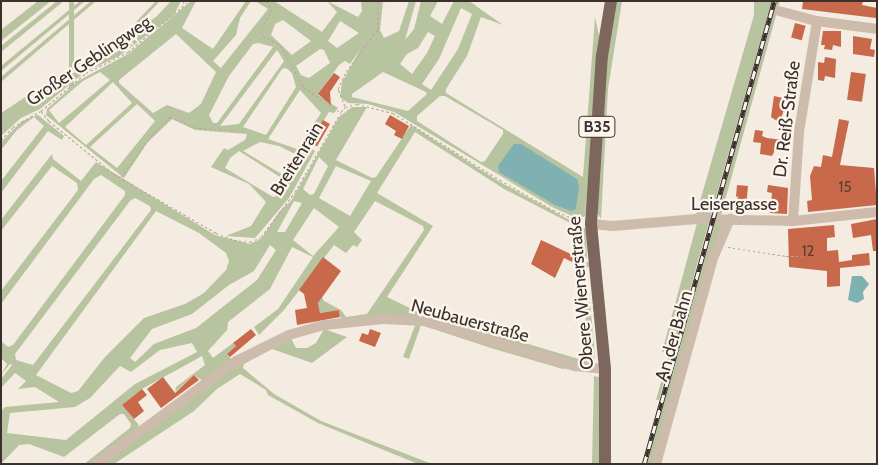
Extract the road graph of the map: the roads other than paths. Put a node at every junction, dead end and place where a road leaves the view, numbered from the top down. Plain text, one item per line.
1 (611, 1) edge
2 (779, 11) dead end
3 (817, 21) junction
4 (877, 29) edge
5 (877, 212) edge
6 (730, 219) junction
7 (793, 221) junction
8 (591, 224) junction
9 (593, 263) junction
10 (579, 270) dead end
11 (605, 369) junction
12 (96, 464) edge
13 (605, 464) edge
14 (656, 464) edge

1 - 8 main road, Obere Wienerstraße / B35
2 - 3 street
3 - 4 street
3 - 7 street, Dr. Reiß-Straße
5 - 7 street, Leisergasse
6 - 7 street, Leisergasse
6 - 8 street, Leisergasse
6 - 14 street, An der Bahn
8 - 9 main road, Obere Wienerstraße / B35
9 - 10 lane
9 - 11 main road, Obere Wienerstraße / B35
11 - 12 street, Neubauerstraße
11 - 13 main road, Obere Wienerstraße / B35

